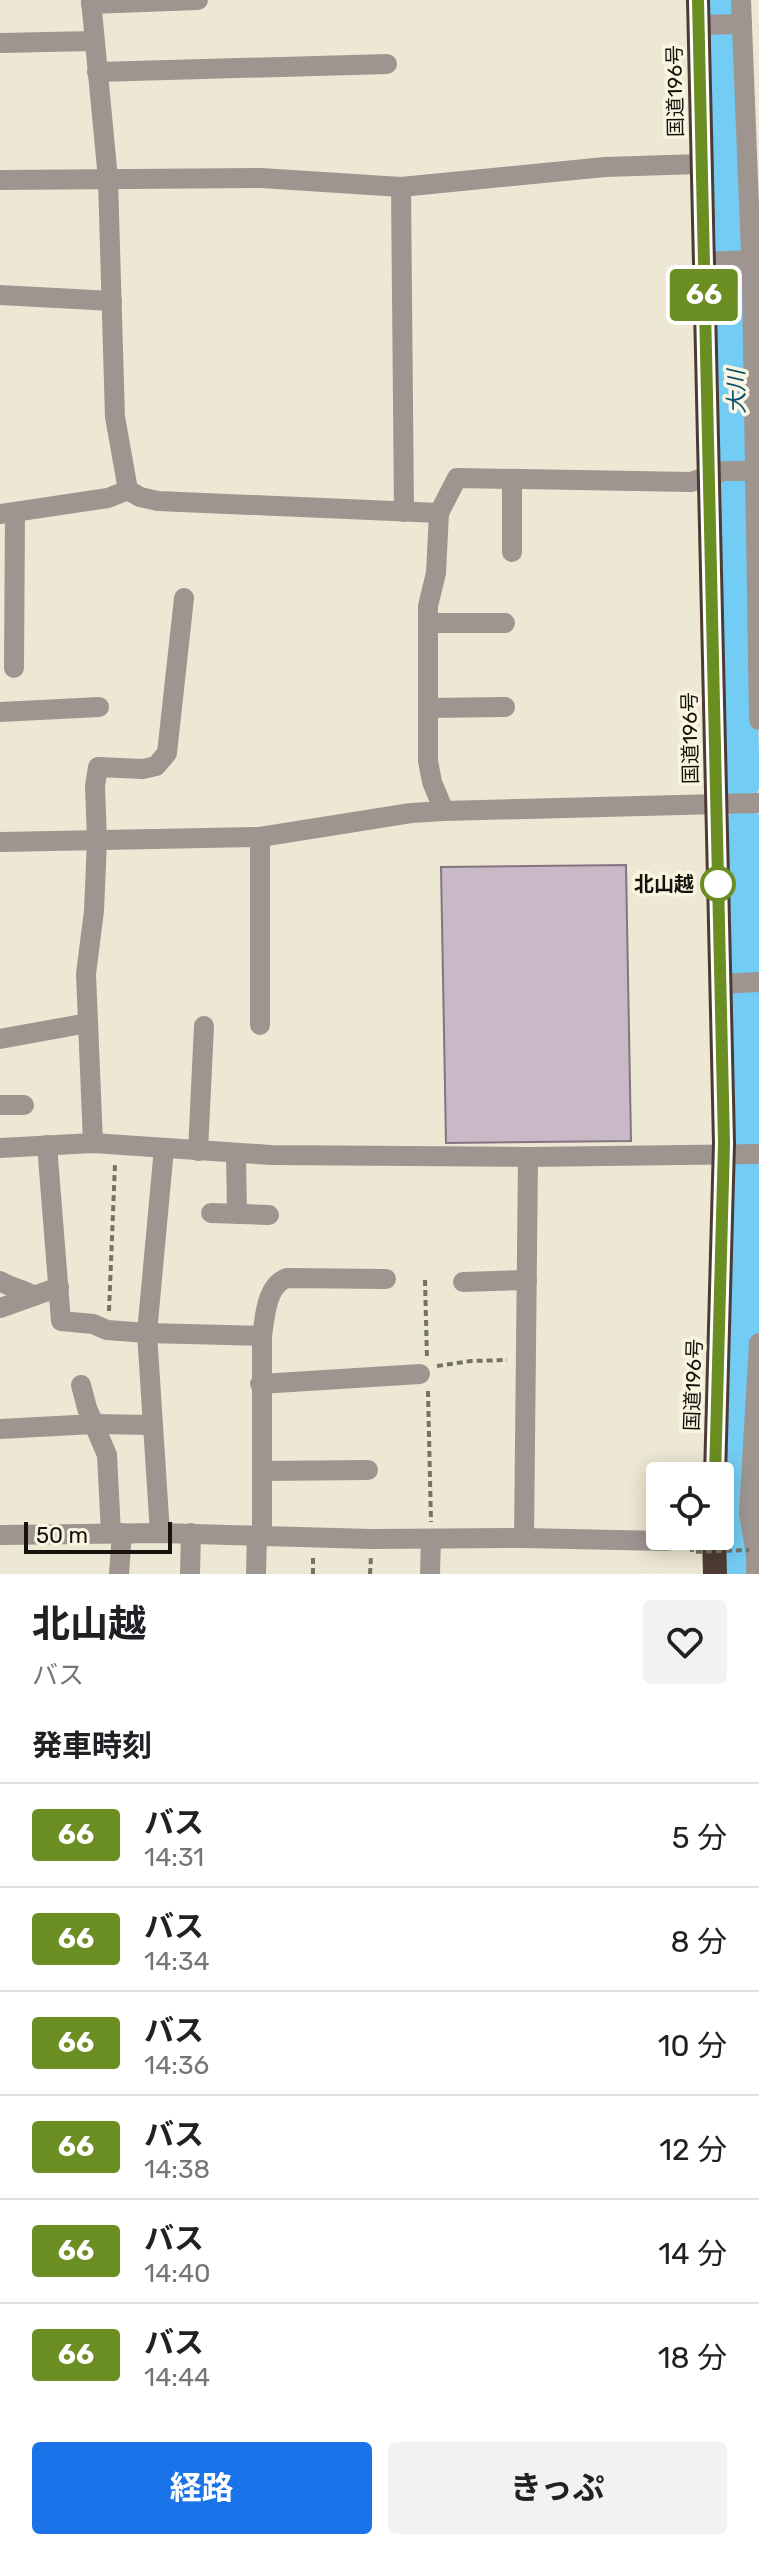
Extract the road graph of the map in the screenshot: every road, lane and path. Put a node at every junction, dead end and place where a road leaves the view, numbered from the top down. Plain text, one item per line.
1 (198, 0) edge
2 (698, 0) edge
3 (741, 0) edge
4 (91, 2) edge
5 (723, 24) junction
6 (94, 41) junction
7 (0, 43) edge
8 (387, 64) dead end
9 (97, 72) junction
10 (700, 164) junction
11 (108, 179) junction
12 (0, 180) edge
13 (401, 187) junction
14 (752, 261) edge
15 (714, 262) junction
16 (0, 295) edge
17 (112, 301) junction
18 (717, 472) junction
19 (753, 474) edge
20 (512, 479) junction
21 (128, 490) junction
22 (404, 512) junction
23 (8, 513) edge
24 (439, 513) junction
25 (512, 552) dead end
26 (184, 598) dead end
27 (428, 623) junction
28 (505, 623) dead end
29 (15, 668) edge
30 (99, 707) dead end
31 (505, 707) dead end
32 (428, 708) junction
33 (0, 712) edge
34 (759, 720) edge
35 (740, 804) edge
36 (444, 811) junction
37 (260, 837) junction
38 (97, 840) junction
39 (0, 842) edge
40 (759, 982) edge
41 (728, 984) junction
42 (88, 1023) junction
43 (260, 1025) dead end
44 (204, 1026) dead end
45 (0, 1039) edge
46 (0, 1105) edge
47 (24, 1105) dead end
48 (93, 1143) junction
49 (116, 1144) junction
50 (47, 1145) junction
51 (0, 1148) edge
52 (164, 1148) junction
53 (198, 1151) junction
54 (236, 1153) junction
55 (741, 1154) edge
56 (528, 1157) junction
57 (211, 1213) dead end
58 (237, 1214) junction
59 (269, 1215) dead end
60 (386, 1279) dead end
61 (425, 1280) dead end
62 (527, 1280) junction
63 (0, 1281) edge
64 (463, 1282) dead end
65 (59, 1287) junction
66 (34, 1296) junction
67 (0, 1308) edge
68 (107, 1330) junction
69 (147, 1333) junction
70 (262, 1336) junction
71 (759, 1343) edge
72 (526, 1360) junction
73 (423, 1371) junction
74 (260, 1384) junction
75 (81, 1385) dead end
76 (94, 1424) junction
77 (153, 1425) junction
78 (0, 1429) edge
79 (716, 1462) edge
80 (368, 1470) dead end
81 (262, 1471) junction
82 (116, 1533) junction
83 (160, 1533) junction
84 (191, 1533) junction
85 (259, 1534) junction
86 (0, 1535) edge
87 (735, 1536) edge
88 (524, 1538) junction
89 (431, 1539) junction
90 (119, 1574) edge
91 (190, 1574) edge
92 (256, 1574) edge
93 (430, 1574) edge
94 (715, 1574) edge
95 (756, 1574) edge

1 - 4 street
2 - 5 highway, 国道196号
3 - 5 street
4 - 6 street
5 - 10 highway, 国道196号
5 - 14 street
6 - 7 street
6 - 9 street
8 - 9 street
9 - 11 street
10 - 13 street
10 - 15 highway, 国道196号
11 - 12 street
11 - 13 street
11 - 17 street
13 - 22 street
14 - 15 street
14 - 19 street
15 - 18 highway, 国道196号
16 - 17 street
17 - 21 street
18 - 19 street
18 - 20 street
18 - 35 highway, 国道196号
19 - 34 street
20 - 24 street
20 - 25 street
21 - 22 street
21 - 23 street
22 - 24 street
23 - 29 street
24 - 27 street
26 - 38 street
27 - 28 street
27 - 32 street
30 - 33 street
31 - 32 street
32 - 36 street
35 - 36 street
35 - 41 highway, 国道196号
36 - 37 street
37 - 38 street
37 - 43 street
38 - 39 street
38 - 42 street
40 - 41 street
41 - 55 highway, 国道196号
42 - 45 street
42 - 48 street
44 - 53 street
46 - 47 street
48 - 49 street
48 - 50 street
49 - 52 street
49 - 68 path
50 - 51 street
50 - 65 street
52 - 53 street
52 - 69 street
53 - 54 street
54 - 56 street
54 - 58 street
55 - 56 street
55 - 79 highway, 国道196号
56 - 62 street
57 - 58 street
58 - 59 street
60 - 70 street
61 - 73 path
62 - 64 street
62 - 72 street
63 - 66 street
65 - 66 street
65 - 68 street
66 - 67 street
68 - 69 street
69 - 70 street
69 - 77 street
70 - 74 street
71 - 87 street
72 - 73 path
72 - 88 street
73 - 74 street
73 - 89 path
74 - 81 street
75 - 76 street
76 - 77 street
76 - 78 street
76 - 82 street
77 - 83 street
80 - 81 street
81 - 85 street
82 - 83 street
82 - 86 street
82 - 90 street
83 - 84 street
84 - 85 street
84 - 91 street
85 - 89 street
85 - 92 street
87 - 88 street
87 - 94 highway
87 - 95 street
88 - 89 street
89 - 93 street

